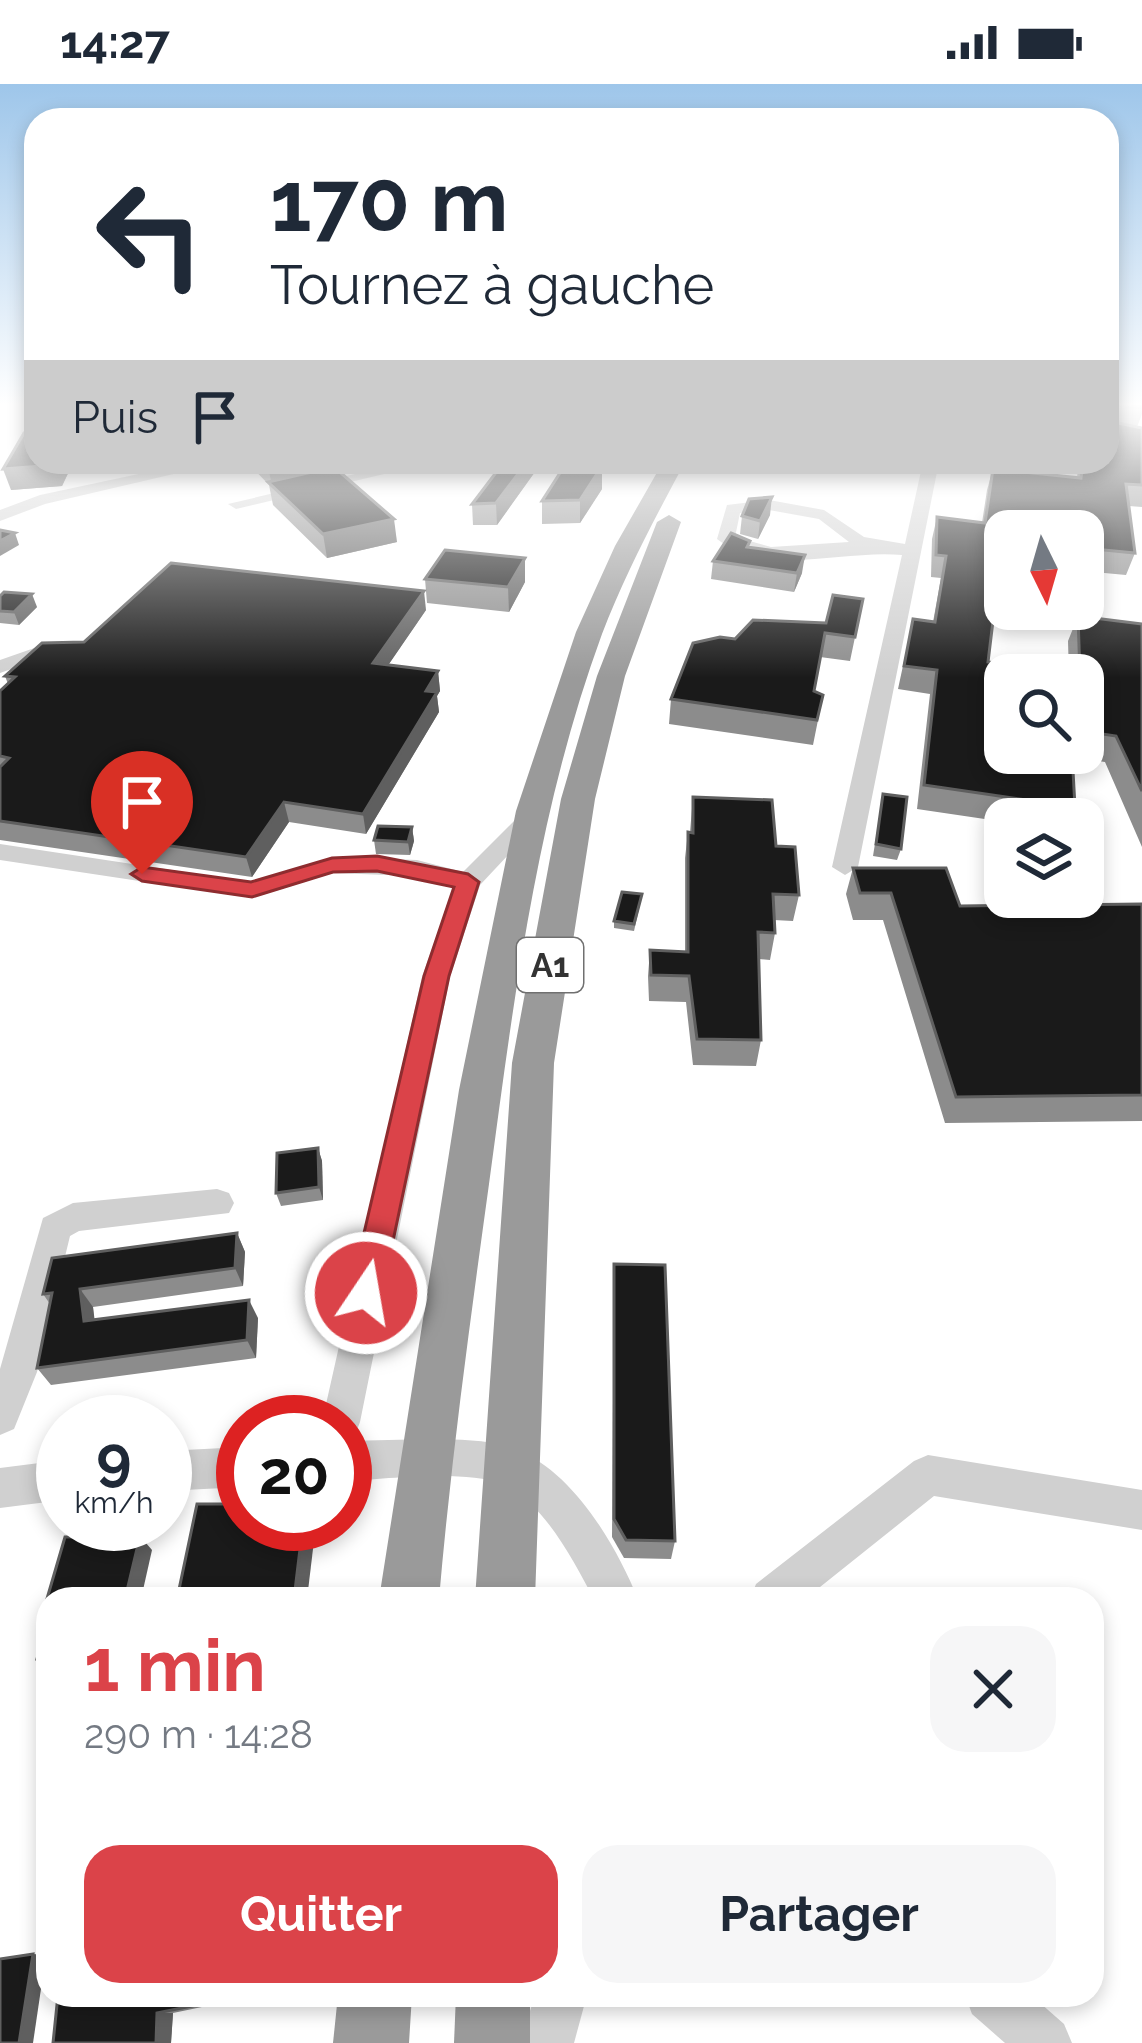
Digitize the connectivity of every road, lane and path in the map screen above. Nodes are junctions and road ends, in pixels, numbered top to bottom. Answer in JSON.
{"nodes":[{"id":1,"x":59,"y":494,"type":"edge"},
{"id":2,"x":280,"y":494,"type":"edge"},
{"id":3,"x":657,"y":494,"type":"edge"},
{"id":4,"x":683,"y":494,"type":"edge"},
{"id":5,"x":923,"y":494,"type":"edge"},
{"id":6,"x":236,"y":504,"type":"dead end"},
{"id":7,"x":0,"y":516,"type":"edge"},
{"id":8,"x":910,"y":550,"type":"junction"},
{"id":9,"x":80,"y":653,"type":"edge"},
{"id":10,"x":0,"y":667,"type":"edge"},
{"id":11,"x":528,"y":821,"type":"junction"},
{"id":12,"x":0,"y":852,"type":"edge"},
{"id":13,"x":844,"y":867,"type":"dead end"},
{"id":14,"x":468,"y":882,"type":"junction"},
{"id":15,"x":217,"y":1203,"type":"dead end"},
{"id":16,"x":347,"y":1395,"type":"edge"},
{"id":17,"x":0,"y":1416,"type":"edge"},
{"id":18,"x":422,"y":1459,"type":"junction"},
{"id":19,"x":372,"y":1461,"type":"edge"},
{"id":20,"x":509,"y":1466,"type":"junction"},
{"id":21,"x":36,"y":1483,"type":"edge"},
{"id":22,"x":0,"y":1488,"type":"edge"},
{"id":23,"x":1142,"y":1510,"type":"edge"},
{"id":24,"x":411,"y":1587,"type":"edge"},
{"id":25,"x":506,"y":1587,"type":"edge"},
{"id":26,"x":610,"y":1587,"type":"edge"},
{"id":27,"x":786,"y":1587,"type":"edge"},
{"id":28,"x":374,"y":2007,"type":"edge"},
{"id":29,"x":494,"y":2007,"type":"edge"},
{"id":30,"x":558,"y":2007,"type":"edge"},
{"id":31,"x":1004,"y":2007,"type":"edge"},
{"id":32,"x":371,"y":2043,"type":"edge"},
{"id":33,"x":492,"y":2043,"type":"edge"},
{"id":34,"x":548,"y":2043,"type":"edge"},
{"id":35,"x":1045,"y":2043,"type":"edge"}],
"edges":[{"from":1,"to":7,"type":"street"},
{"from":2,"to":6,"type":"street"},
{"from":3,"to":11,"type":"highway","number":"A1"},
{"from":4,"to":20,"type":"highway","number":"A1"},
{"from":5,"to":8,"type":"street"},
{"from":8,"to":8,"type":"street"},
{"from":8,"to":13,"type":"street"},
{"from":9,"to":10,"type":"street"},
{"from":11,"to":14,"type":"street"},
{"from":11,"to":18,"type":"highway","number":"A1"},
{"from":12,"to":14,"type":"street"},
{"from":14,"to":16,"type":"street"},
{"from":15,"to":17,"type":"street"},
{"from":18,"to":19,"type":"street"},
{"from":18,"to":20,"type":"street"},
{"from":18,"to":24,"type":"highway","number":"A1"},
{"from":20,"to":25,"type":"highway","number":"A1"},
{"from":20,"to":26,"type":"street"},
{"from":21,"to":22,"type":"street"},
{"from":23,"to":27,"type":"street"},
{"from":28,"to":32,"type":"highway"},
{"from":29,"to":33,"type":"highway"},
{"from":30,"to":34,"type":"street"},
{"from":31,"to":35,"type":"street"}]}
